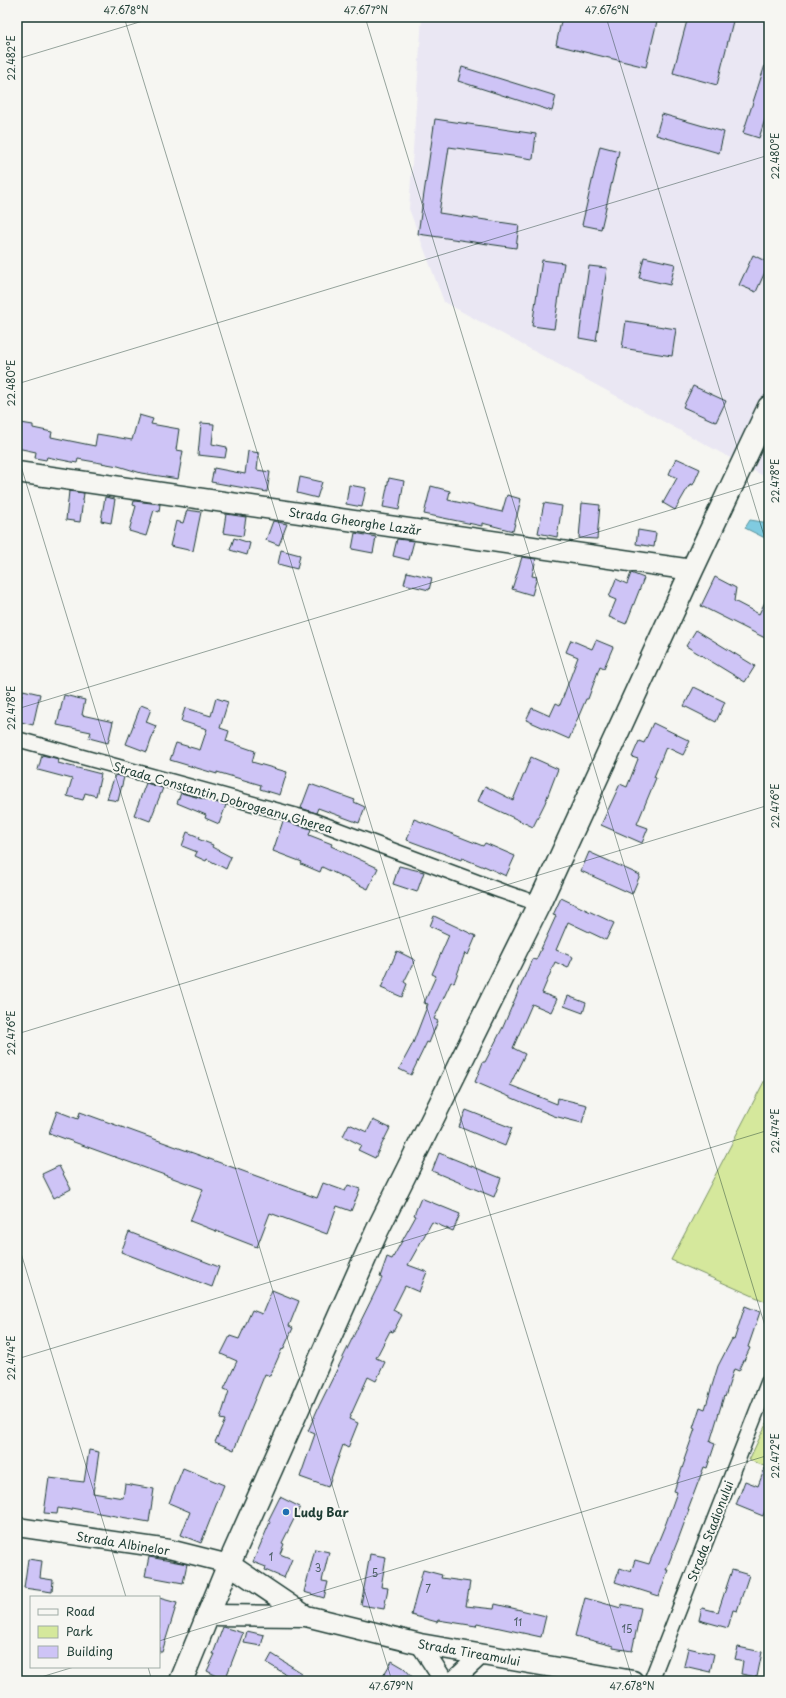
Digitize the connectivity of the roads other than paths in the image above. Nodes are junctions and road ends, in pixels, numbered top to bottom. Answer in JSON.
{"nodes":[{"id":1,"x":769,"y":407,"type":"edge"},
{"id":2,"x":17,"y":472,"type":"edge"},
{"id":3,"x":692,"y":570,"type":"junction"},
{"id":4,"x":17,"y":738,"type":"edge"},
{"id":5,"x":539,"y":904,"type":"junction"},
{"id":6,"x":769,"y":1380,"type":"edge"},
{"id":7,"x":17,"y":1527,"type":"edge"},
{"id":8,"x":229,"y":1564,"type":"junction"},
{"id":9,"x":209,"y":1615,"type":"junction"},
{"id":10,"x":306,"y":1616,"type":"junction"},
{"id":11,"x":420,"y":1644,"type":"junction"},
{"id":12,"x":481,"y":1655,"type":"junction"},
{"id":13,"x":181,"y":1681,"type":"edge"},
{"id":14,"x":444,"y":1681,"type":"edge"},
{"id":15,"x":453,"y":1681,"type":"edge"},
{"id":16,"x":633,"y":1681,"type":"edge"},
{"id":17,"x":651,"y":1681,"type":"edge"}],
"edges":[{"from":1,"to":3,"type":"main road"},
{"from":2,"to":3,"type":"main road","name":"Strada Gheorghe Lazăr"},
{"from":3,"to":5,"type":"main road"},
{"from":4,"to":5,"type":"street","name":"Strada Constantin Dobrogeanu Gherea"},
{"from":5,"to":8,"type":"main road"},
{"from":6,"to":17,"type":"street","name":"Strada Stadionului"},
{"from":7,"to":8,"type":"street","name":"Strada Albinelor"},
{"from":8,"to":9,"type":"main road"},
{"from":8,"to":10,"type":"main road","name":"Strada Tireamului"},
{"from":9,"to":10,"type":"main road","name":"Strada Tireamului"},
{"from":9,"to":13,"type":"main road"},
{"from":10,"to":11,"type":"main road","name":"Strada Tireamului"},
{"from":11,"to":12,"type":"main road","name":"Strada Tireamului"},
{"from":11,"to":14,"type":"street"},
{"from":12,"to":15,"type":"street"},
{"from":12,"to":16,"type":"main road","name":"Strada Tireamului"}]}
